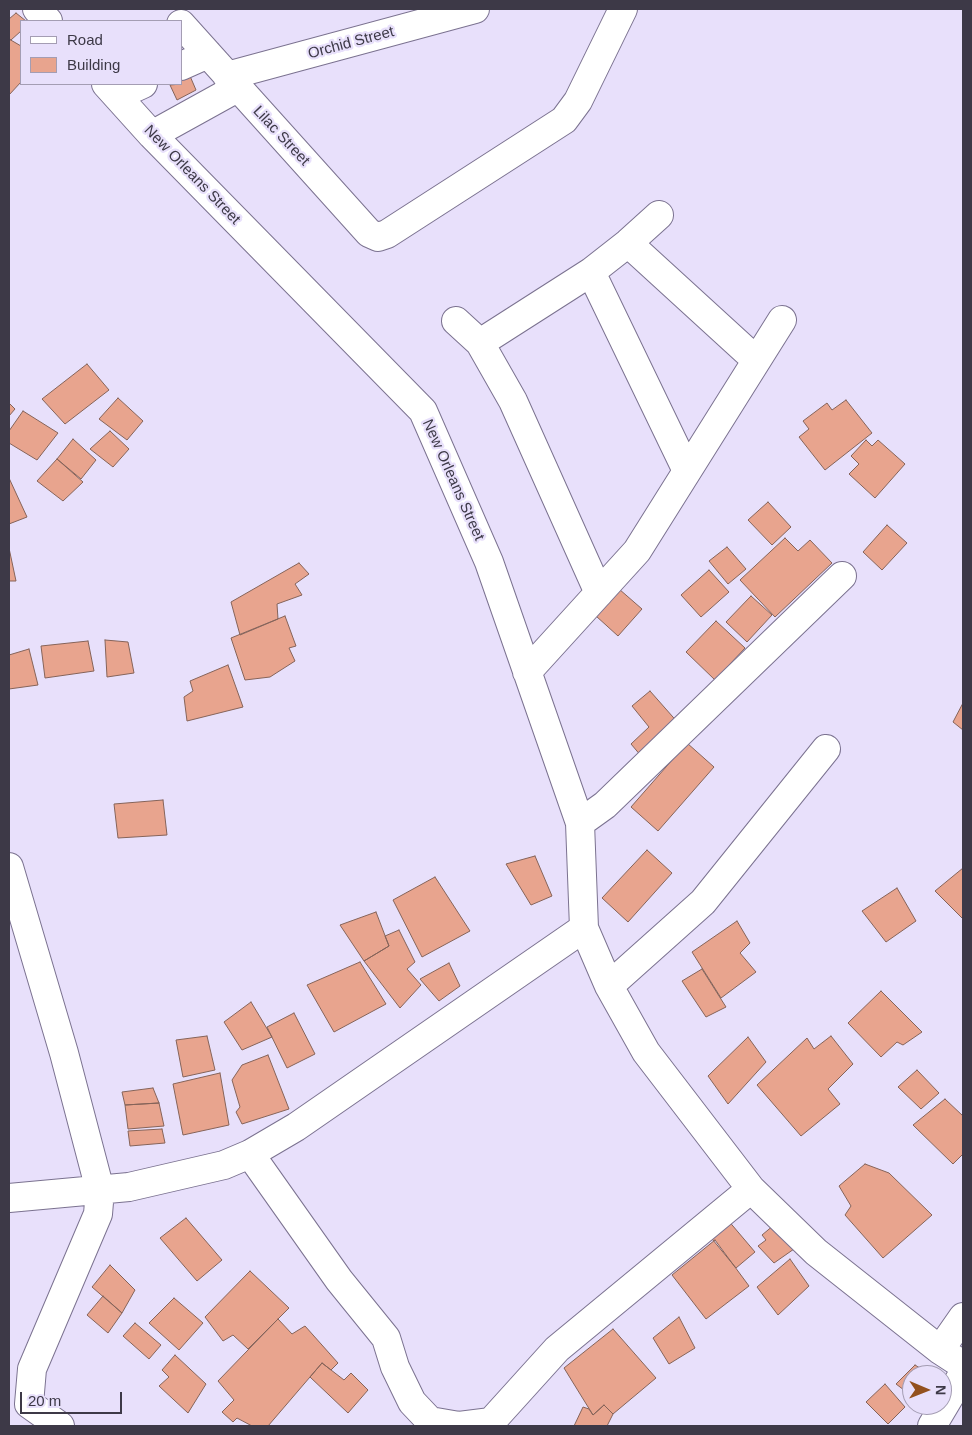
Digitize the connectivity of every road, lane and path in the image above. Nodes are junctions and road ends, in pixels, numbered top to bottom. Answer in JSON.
{"nodes":[{"id":1,"x":37,"y":9,"type":"edge"},
{"id":2,"x":167,"y":9,"type":"edge"},
{"id":3,"x":475,"y":9,"type":"edge"},
{"id":4,"x":623,"y":9,"type":"edge"},
{"id":5,"x":47,"y":20,"type":"edge"},
{"id":6,"x":178,"y":20,"type":"edge"},
{"id":7,"x":182,"y":25,"type":"edge"},
{"id":8,"x":208,"y":54,"type":"junction"},
{"id":9,"x":182,"y":66,"type":"edge"},
{"id":10,"x":232,"y":82,"type":"junction"},
{"id":11,"x":137,"y":85,"type":"edge"},
{"id":12,"x":111,"y":90,"type":"edge"},
{"id":13,"x":152,"y":135,"type":"junction"},
{"id":14,"x":659,"y":215,"type":"dead end"},
{"id":15,"x":628,"y":244,"type":"junction"},
{"id":16,"x":590,"y":272,"type":"junction"},
{"id":17,"x":782,"y":320,"type":"dead end"},
{"id":18,"x":456,"y":321,"type":"dead end"},
{"id":19,"x":480,"y":343,"type":"junction"},
{"id":20,"x":756,"y":360,"type":"junction"},
{"id":21,"x":687,"y":471,"type":"junction"},
{"id":22,"x":842,"y":576,"type":"dead end"},
{"id":23,"x":599,"y":593,"type":"junction"},
{"id":24,"x":526,"y":672,"type":"junction"},
{"id":25,"x":826,"y":749,"type":"dead end"},
{"id":26,"x":580,"y":823,"type":"junction"},
{"id":27,"x":9,"y":866,"type":"edge"},
{"id":28,"x":584,"y":928,"type":"junction"},
{"id":29,"x":609,"y":986,"type":"junction"},
{"id":30,"x":250,"y":1154,"type":"junction"},
{"id":31,"x":751,"y":1189,"type":"junction"},
{"id":32,"x":100,"y":1190,"type":"junction"},
{"id":33,"x":9,"y":1198,"type":"edge"},
{"id":34,"x":963,"y":1317,"type":"edge"},
{"id":35,"x":940,"y":1350,"type":"junction"},
{"id":36,"x":963,"y":1365,"type":"edge"},
{"id":37,"x":963,"y":1374,"type":"edge"},
{"id":38,"x":60,"y":1426,"type":"edge"},
{"id":39,"x":932,"y":1426,"type":"edge"}],
"edges":[{"from":1,"to":5,"type":"street"},
{"from":2,"to":6,"type":"street"},
{"from":3,"to":10,"type":"street","name":"Orchid Street"},
{"from":4,"to":10,"type":"street","name":"Lilac Street"},
{"from":7,"to":8,"type":"street","name":"Lilac Street"},
{"from":8,"to":9,"type":"street"},
{"from":8,"to":10,"type":"street","name":"Lilac Street"},
{"from":10,"to":13,"type":"street","name":"Orchid Street"},
{"from":11,"to":12,"type":"street"},
{"from":12,"to":13,"type":"street","name":"New Orleans Street"},
{"from":13,"to":24,"type":"street","name":"New Orleans Street"},
{"from":14,"to":15,"type":"street"},
{"from":15,"to":16,"type":"street"},
{"from":15,"to":20,"type":"street"},
{"from":16,"to":19,"type":"street"},
{"from":16,"to":21,"type":"street"},
{"from":17,"to":20,"type":"street"},
{"from":18,"to":19,"type":"street"},
{"from":19,"to":23,"type":"street"},
{"from":20,"to":21,"type":"street"},
{"from":21,"to":23,"type":"street"},
{"from":22,"to":26,"type":"street"},
{"from":23,"to":24,"type":"street"},
{"from":24,"to":26,"type":"street","name":"New Orleans Street"},
{"from":25,"to":29,"type":"street"},
{"from":26,"to":28,"type":"street","name":"New Orleans Street"},
{"from":27,"to":32,"type":"street"},
{"from":28,"to":29,"type":"street"},
{"from":28,"to":30,"type":"street"},
{"from":29,"to":31,"type":"street"},
{"from":30,"to":31,"type":"street"},
{"from":30,"to":32,"type":"street"},
{"from":31,"to":35,"type":"street"},
{"from":32,"to":33,"type":"street"},
{"from":32,"to":38,"type":"street"},
{"from":34,"to":35,"type":"street"},
{"from":35,"to":36,"type":"street"},
{"from":37,"to":39,"type":"street"}]}
